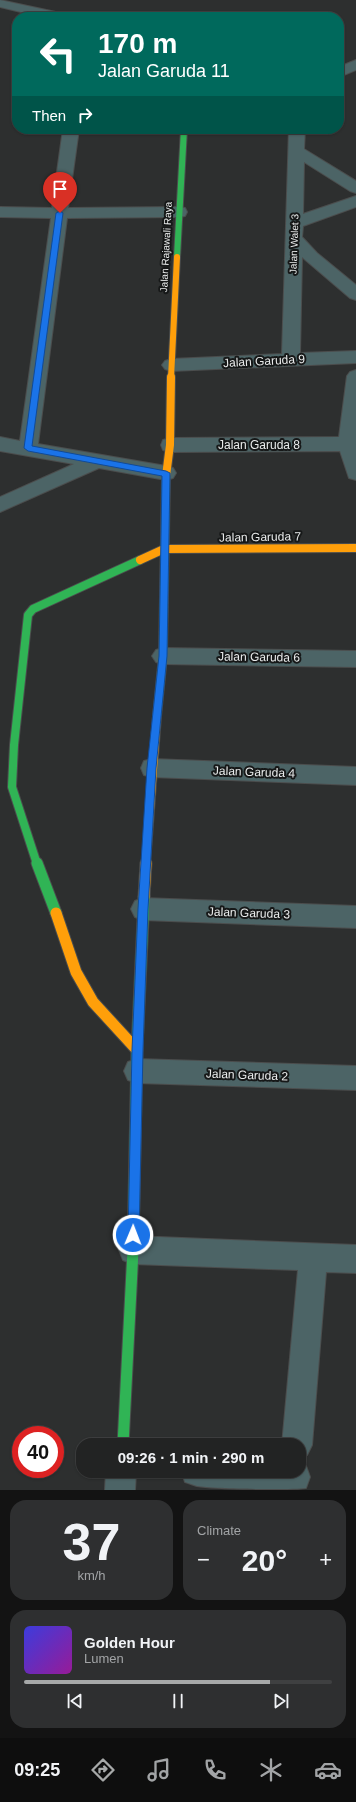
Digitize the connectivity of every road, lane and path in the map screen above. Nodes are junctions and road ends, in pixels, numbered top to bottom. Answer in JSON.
{"nodes":[{"id":1,"x":0,"y":3,"type":"edge"},
{"id":2,"x":39,"y":12,"type":"edge"},
{"id":3,"x":356,"y":64,"type":"edge"},
{"id":4,"x":344,"y":70,"type":"edge"},
{"id":5,"x":70,"y":134,"type":"edge"},
{"id":6,"x":184,"y":134,"type":"edge"},
{"id":7,"x":297,"y":134,"type":"edge"},
{"id":8,"x":296,"y":151,"type":"junction"},
{"id":9,"x":356,"y":188,"type":"edge"},
{"id":10,"x":356,"y":201,"type":"edge"},
{"id":11,"x":0,"y":212,"type":"edge"},
{"id":12,"x":179,"y":212,"type":"junction"},
{"id":13,"x":60,"y":213,"type":"junction"},
{"id":14,"x":295,"y":230,"type":"junction"},
{"id":15,"x":356,"y":294,"type":"edge"},
{"id":16,"x":356,"y":357,"type":"edge"},
{"id":17,"x":291,"y":360,"type":"junction"},
{"id":18,"x":172,"y":365,"type":"junction"},
{"id":19,"x":356,"y":376,"type":"edge"},
{"id":20,"x":0,"y":444,"type":"edge"},
{"id":21,"x":351,"y":444,"type":"edge"},
{"id":22,"x":170,"y":445,"type":"junction"},
{"id":23,"x":28,"y":448,"type":"junction"},
{"id":24,"x":98,"y":461,"type":"junction"},
{"id":25,"x":166,"y":473,"type":"junction"},
{"id":26,"x":356,"y":473,"type":"edge"},
{"id":27,"x":0,"y":505,"type":"edge"},
{"id":28,"x":356,"y":548,"type":"edge"},
{"id":29,"x":164,"y":550,"type":"junction"},
{"id":30,"x":163,"y":656,"type":"junction"},
{"id":31,"x":356,"y":659,"type":"edge"},
{"id":32,"x":152,"y":768,"type":"junction"},
{"id":33,"x":356,"y":776,"type":"edge"},
{"id":34,"x":143,"y":909,"type":"junction"},
{"id":35,"x":356,"y":917,"type":"edge"},
{"id":36,"x":137,"y":1061,"type":"junction"},
{"id":37,"x":356,"y":1078,"type":"edge"},
{"id":38,"x":133,"y":1250,"type":"junction"},
{"id":39,"x":313,"y":1258,"type":"junction"},
{"id":40,"x":356,"y":1259,"type":"edge"},
{"id":41,"x":123,"y":1438,"type":"edge"},
{"id":42,"x":298,"y":1438,"type":"edge"},
{"id":43,"x":121,"y":1478,"type":"edge"},
{"id":44,"x":282,"y":1478,"type":"edge"},
{"id":45,"x":294,"y":1479,"type":"edge"},
{"id":46,"x":120,"y":1490,"type":"edge"}],
"edges":[{"from":1,"to":2,"type":"street"},
{"from":3,"to":4,"type":"street"},
{"from":5,"to":13,"type":"street"},
{"from":6,"to":12,"type":"street","name":"Jalan Rajawali Raya"},
{"from":7,"to":8,"type":"street","name":"Jalan Walet 3"},
{"from":8,"to":9,"type":"street"},
{"from":8,"to":14,"type":"street","name":"Jalan Walet 3"},
{"from":10,"to":14,"type":"street"},
{"from":11,"to":13,"type":"street"},
{"from":12,"to":13,"type":"street"},
{"from":12,"to":18,"type":"street","name":"Jalan Rajawali Raya"},
{"from":13,"to":23,"type":"street"},
{"from":14,"to":15,"type":"street"},
{"from":14,"to":17,"type":"street","name":"Jalan Walet 3"},
{"from":16,"to":17,"type":"street","name":"Jalan Garuda 9"},
{"from":17,"to":18,"type":"street","name":"Jalan Garuda 9"},
{"from":18,"to":22,"type":"street","name":"Jalan Rajawali Raya"},
{"from":19,"to":21,"type":"street"},
{"from":20,"to":23,"type":"street"},
{"from":21,"to":22,"type":"street","name":"Jalan Garuda 8"},
{"from":21,"to":26,"type":"street"},
{"from":22,"to":25,"type":"street","name":"Jalan Rajawali Raya"},
{"from":23,"to":24,"type":"street"},
{"from":24,"to":25,"type":"street"},
{"from":24,"to":27,"type":"street"},
{"from":25,"to":29,"type":"street","name":"Jalan Rajawali Raya"},
{"from":28,"to":29,"type":"street","name":"Jalan Garuda 7"},
{"from":29,"to":30,"type":"street","name":"Jalan Rajawali Raya"},
{"from":29,"to":36,"type":"street"},
{"from":30,"to":31,"type":"street","name":"Jalan Garuda 6"},
{"from":30,"to":32,"type":"street","name":"Jalan Rajawali Raya"},
{"from":32,"to":33,"type":"street","name":"Jalan Garuda 4"},
{"from":32,"to":34,"type":"street","name":"Jalan Rajawali Raya"},
{"from":34,"to":35,"type":"street","name":"Jalan Garuda 3"},
{"from":34,"to":36,"type":"street","name":"Jalan Rajawali Raya"},
{"from":36,"to":37,"type":"street","name":"Jalan Garuda 2"},
{"from":36,"to":38,"type":"street","name":"Jalan Rajawali Raya"},
{"from":38,"to":39,"type":"street"},
{"from":38,"to":41,"type":"street","name":"Jalan Rajawali Raya"},
{"from":39,"to":40,"type":"street"},
{"from":39,"to":42,"type":"street"},
{"from":43,"to":46,"type":"street"},
{"from":44,"to":45,"type":"street"}]}
